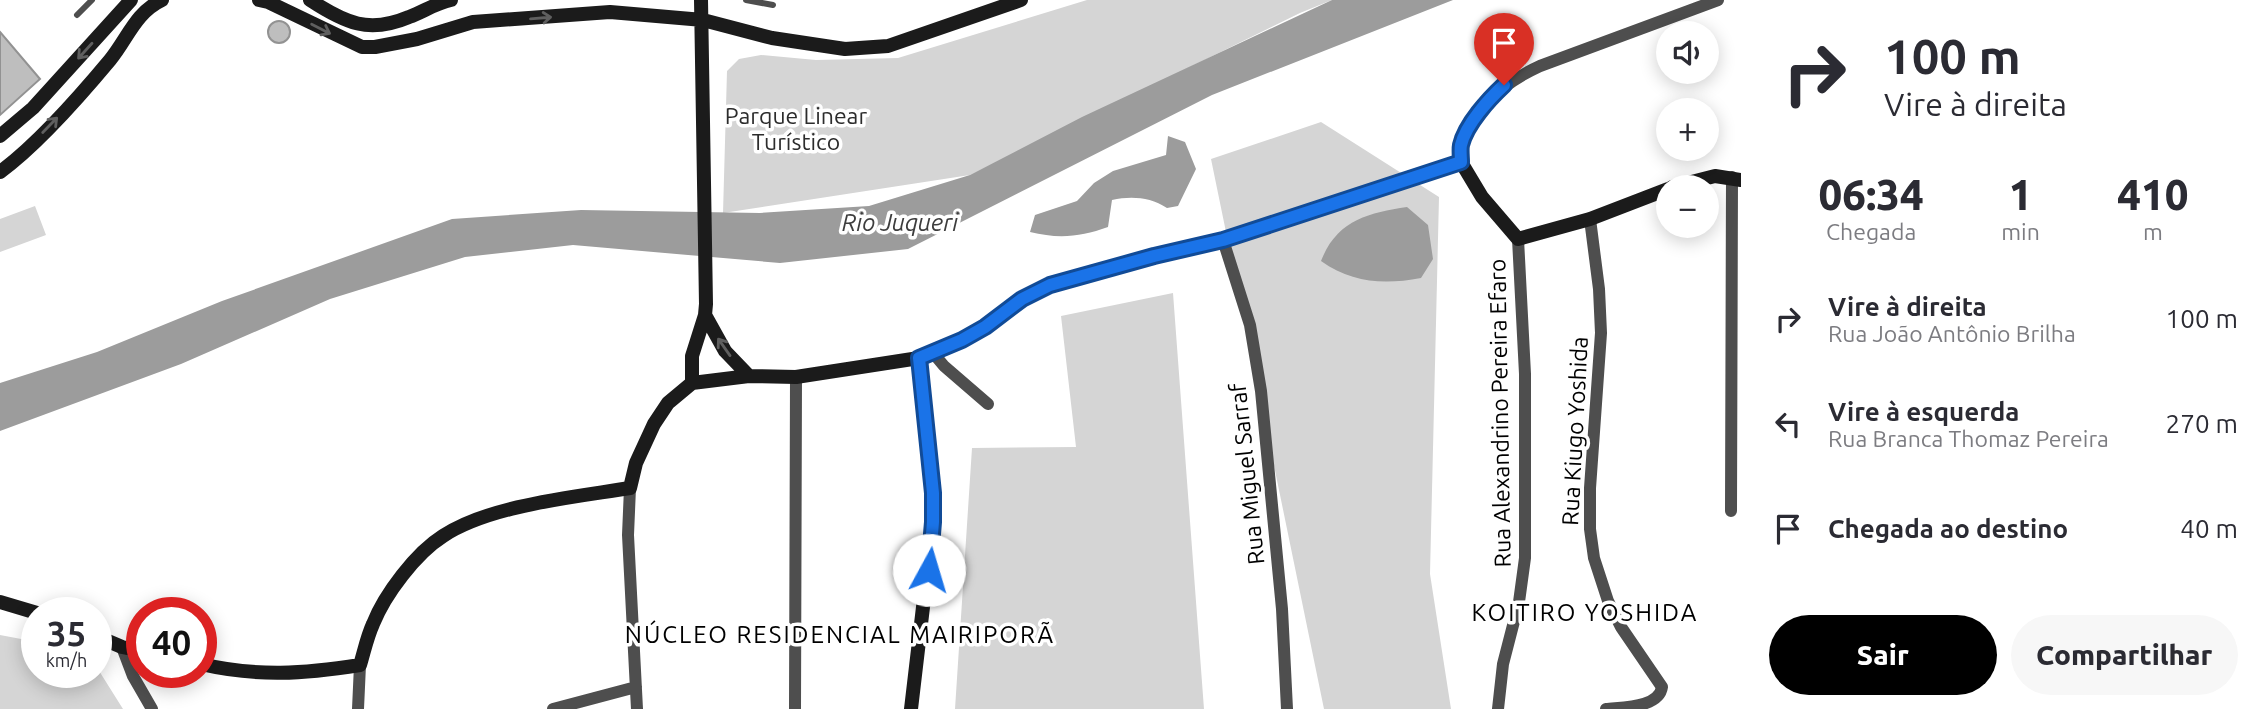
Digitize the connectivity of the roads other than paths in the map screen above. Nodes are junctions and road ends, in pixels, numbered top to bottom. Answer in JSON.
{"nodes":[{"id":1,"x":92,"y":0,"type":"edge"},
{"id":2,"x":131,"y":0,"type":"edge"},
{"id":3,"x":162,"y":0,"type":"edge"},
{"id":4,"x":259,"y":0,"type":"edge"},
{"id":5,"x":310,"y":0,"type":"edge"},
{"id":6,"x":451,"y":0,"type":"edge"},
{"id":7,"x":604,"y":0,"type":"edge"},
{"id":8,"x":693,"y":0,"type":"edge"},
{"id":9,"x":701,"y":0,"type":"edge"},
{"id":10,"x":746,"y":0,"type":"edge"},
{"id":11,"x":1021,"y":0,"type":"edge"},
{"id":12,"x":1718,"y":0,"type":"edge"},
{"id":13,"x":424,"y":5,"type":"edge"},
{"id":14,"x":773,"y":5,"type":"dead end"},
{"id":15,"x":626,"y":13,"type":"junction"},
{"id":16,"x":77,"y":15,"type":"dead end"},
{"id":17,"x":703,"y":20,"type":"junction"},
{"id":18,"x":0,"y":136,"type":"edge"},
{"id":19,"x":1461,"y":162,"type":"junction"},
{"id":20,"x":0,"y":172,"type":"edge"},
{"id":21,"x":1719,"y":176,"type":"edge"},
{"id":22,"x":1737,"y":178,"type":"edge"},
{"id":23,"x":1656,"y":193,"type":"edge"},
{"id":24,"x":1590,"y":219,"type":"junction"},
{"id":25,"x":1518,"y":239,"type":"junction"},
{"id":26,"x":1223,"y":240,"type":"junction"},
{"id":27,"x":705,"y":309,"type":"junction"},
{"id":28,"x":926,"y":356,"type":"junction"},
{"id":29,"x":748,"y":376,"type":"junction"},
{"id":30,"x":796,"y":377,"type":"junction"},
{"id":31,"x":692,"y":383,"type":"junction"},
{"id":32,"x":988,"y":404,"type":"dead end"},
{"id":33,"x":1736,"y":450,"type":"edge"},
{"id":34,"x":630,"y":488,"type":"junction"},
{"id":35,"x":1731,"y":511,"type":"dead end"},
{"id":36,"x":0,"y":602,"type":"edge"},
{"id":37,"x":21,"y":608,"type":"edge"},
{"id":38,"x":112,"y":643,"type":"edge"},
{"id":39,"x":122,"y":647,"type":"junction"},
{"id":40,"x":126,"y":648,"type":"edge"},
{"id":41,"x":360,"y":665,"type":"junction"},
{"id":42,"x":217,"y":667,"type":"edge"},
{"id":43,"x":636,"y":687,"type":"junction"},
{"id":44,"x":152,"y":709,"type":"edge"},
{"id":45,"x":358,"y":709,"type":"edge"},
{"id":46,"x":553,"y":709,"type":"edge"},
{"id":47,"x":637,"y":709,"type":"edge"},
{"id":48,"x":795,"y":709,"type":"edge"},
{"id":49,"x":911,"y":709,"type":"edge"},
{"id":50,"x":1287,"y":709,"type":"edge"},
{"id":51,"x":1498,"y":709,"type":"edge"},
{"id":52,"x":1606,"y":709,"type":"edge"}],
"edges":[{"from":1,"to":16,"type":"lane"},
{"from":2,"to":18,"type":"street","one_way":true},
{"from":20,"to":3,"type":"street","one_way":true},
{"from":4,"to":15,"type":"street","one_way":true},
{"from":5,"to":13,"type":"street"},
{"from":6,"to":13,"type":"street"},
{"from":7,"to":15,"type":"street"},
{"from":8,"to":15,"type":"street"},
{"from":9,"to":17,"type":"street"},
{"from":10,"to":14,"type":"lane"},
{"from":11,"to":17,"type":"street"},
{"from":12,"to":19,"type":"street"},
{"from":15,"to":17,"type":"street"},
{"from":17,"to":27,"type":"street"},
{"from":19,"to":25,"type":"street"},
{"from":19,"to":26,"type":"street"},
{"from":21,"to":22,"type":"street"},
{"from":22,"to":33,"type":"street"},
{"from":23,"to":24,"type":"street"},
{"from":24,"to":25,"type":"street"},
{"from":24,"to":52,"type":"street","name":"Rua Kiugo Yoshida"},
{"from":25,"to":51,"type":"street","name":"Rua Alexandrino Pereira Efaro"},
{"from":26,"to":28,"type":"street"},
{"from":26,"to":50,"type":"street","name":"Rua Miguel Sarraf"},
{"from":29,"to":27,"type":"street","one_way":true},
{"from":27,"to":31,"type":"street"},
{"from":28,"to":30,"type":"street"},
{"from":28,"to":32,"type":"street"},
{"from":28,"to":49,"type":"street"},
{"from":29,"to":30,"type":"street"},
{"from":29,"to":31,"type":"street"},
{"from":30,"to":48,"type":"street"},
{"from":31,"to":34,"type":"street"},
{"from":33,"to":35,"type":"street"},
{"from":34,"to":41,"type":"street"},
{"from":34,"to":43,"type":"street"},
{"from":36,"to":37,"type":"street"},
{"from":38,"to":39,"type":"street"},
{"from":39,"to":40,"type":"street"},
{"from":39,"to":44,"type":"street"},
{"from":41,"to":42,"type":"street"},
{"from":41,"to":45,"type":"street"},
{"from":43,"to":46,"type":"street"},
{"from":43,"to":47,"type":"street"}]}
